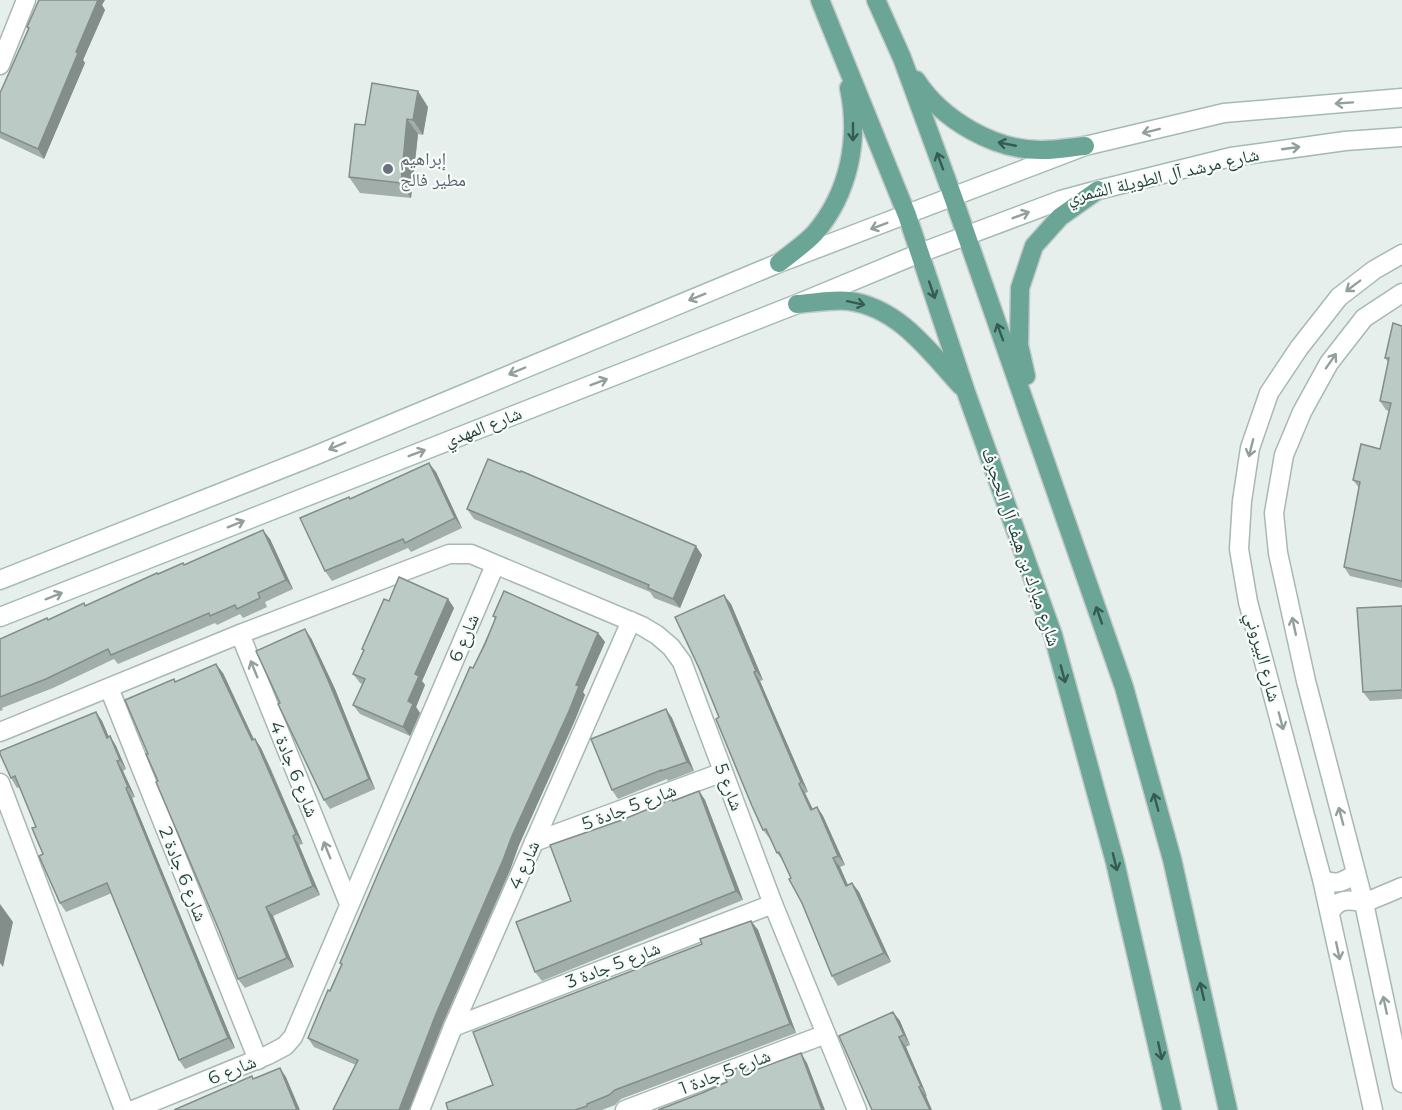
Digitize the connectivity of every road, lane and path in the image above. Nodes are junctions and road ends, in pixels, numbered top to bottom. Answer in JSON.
{"nodes":[{"id":1,"x":26,"y":0,"type":"edge"},
{"id":2,"x":820,"y":0,"type":"edge"},
{"id":3,"x":876,"y":0,"type":"edge"},
{"id":4,"x":843,"y":54,"type":"junction"},
{"id":5,"x":902,"y":58,"type":"junction"},
{"id":6,"x":0,"y":65,"type":"edge"},
{"id":7,"x":1402,"y":98,"type":"edge"},
{"id":8,"x":1402,"y":137,"type":"edge"},
{"id":9,"x":1085,"y":146,"type":"junction"},
{"id":10,"x":1098,"y":190,"type":"junction"},
{"id":11,"x":953,"y":197,"type":"junction"},
{"id":12,"x":907,"y":215,"type":"junction"},
{"id":13,"x":966,"y":236,"type":"junction"},
{"id":14,"x":920,"y":253,"type":"junction"},
{"id":15,"x":1402,"y":254,"type":"edge"},
{"id":16,"x":779,"y":263,"type":"junction"},
{"id":17,"x":1402,"y":293,"type":"edge"},
{"id":18,"x":797,"y":304,"type":"junction"},
{"id":19,"x":966,"y":392,"type":"junction"},
{"id":20,"x":1045,"y":459,"type":"junction"},
{"id":21,"x":495,"y":565,"type":"junction"},
{"id":22,"x":0,"y":580,"type":"edge"},
{"id":23,"x":0,"y":617,"type":"edge"},
{"id":24,"x":631,"y":621,"type":"junction"},
{"id":25,"x":240,"y":634,"type":"junction"},
{"id":26,"x":109,"y":688,"type":"junction"},
{"id":27,"x":0,"y":732,"type":"edge"},
{"id":28,"x":723,"y":772,"type":"junction"},
{"id":29,"x":0,"y":783,"type":"edge"},
{"id":30,"x":534,"y":842,"type":"junction"},
{"id":31,"x":1356,"y":873,"type":"junction"},
{"id":32,"x":1322,"y":879,"type":"junction"},
{"id":33,"x":1402,"y":887,"type":"edge"},
{"id":34,"x":1364,"y":903,"type":"junction"},
{"id":35,"x":349,"y":904,"type":"junction"},
{"id":36,"x":773,"y":904,"type":"junction"},
{"id":37,"x":1330,"y":913,"type":"junction"},
{"id":38,"x":453,"y":1027,"type":"junction"},
{"id":39,"x":826,"y":1034,"type":"junction"},
{"id":40,"x":258,"y":1060,"type":"junction"},
{"id":41,"x":1402,"y":1083,"type":"edge"},
{"id":42,"x":124,"y":1110,"type":"edge"},
{"id":43,"x":133,"y":1110,"type":"edge"},
{"id":44,"x":420,"y":1110,"type":"edge"},
{"id":45,"x":625,"y":1110,"type":"edge"},
{"id":46,"x":857,"y":1110,"type":"edge"},
{"id":47,"x":1172,"y":1110,"type":"edge"},
{"id":48,"x":1228,"y":1110,"type":"edge"},
{"id":49,"x":1373,"y":1110,"type":"edge"}],
"edges":[{"from":1,"to":6,"type":"street"},
{"from":2,"to":4,"type":"main road","name":"شارع مبارك بن هيف آل الحجرف"},
{"from":3,"to":5,"type":"main road"},
{"from":4,"to":12,"type":"main road","name":"شارع مبارك بن هيف آل الحجرف"},
{"from":4,"to":16,"type":"main road","one_way":true},
{"from":9,"to":5,"type":"main road","one_way":true},
{"from":11,"to":5,"type":"main road","one_way":true},
{"from":7,"to":9,"type":"street","one_way":true},
{"from":10,"to":8,"type":"street","name":"شارع مرشد آل الطويلة الشمري","one_way":true},
{"from":9,"to":11,"type":"street"},
{"from":13,"to":10,"type":"street","name":"شارع مرشد آل الطويلة الشمري","one_way":true},
{"from":10,"to":20,"type":"main road"},
{"from":11,"to":12,"type":"street","name":"شارع المهدي"},
{"from":11,"to":13,"type":"main road"},
{"from":12,"to":14,"type":"main road","name":"شارع مبارك بن هيف آل الحجرف"},
{"from":12,"to":16,"type":"street","name":"شارع المهدي","one_way":true},
{"from":13,"to":14,"type":"street","name":"شارع المهدي"},
{"from":20,"to":13,"type":"main road","one_way":true},
{"from":14,"to":18,"type":"street","name":"شارع المهدي"},
{"from":14,"to":19,"type":"main road","name":"شارع مبارك بن هيف آل الحجرف","one_way":true},
{"from":15,"to":32,"type":"street","name":"شارع البيروني","one_way":true},
{"from":16,"to":22,"type":"street","name":"شارع المهدي","one_way":true},
{"from":31,"to":17,"type":"street","name":"شارع البيروني","one_way":true},
{"from":18,"to":19,"type":"main road","one_way":true},
{"from":23,"to":18,"type":"street","name":"شارع المهدي","one_way":true},
{"from":19,"to":47,"type":"main road","name":"شارع مبارك بن هيف آل الحجرف","one_way":true},
{"from":48,"to":20,"type":"main road","one_way":true},
{"from":21,"to":24,"type":"street","name":"شارع 5"},
{"from":21,"to":25,"type":"street"},
{"from":21,"to":35,"type":"street","name":"شارع 6"},
{"from":24,"to":28,"type":"street","name":"شارع 5"},
{"from":24,"to":30,"type":"street","name":"شارع 4"},
{"from":25,"to":26,"type":"street"},
{"from":35,"to":25,"type":"street","name":"شارع 6 جادة 4","one_way":true},
{"from":26,"to":27,"type":"street"},
{"from":26,"to":40,"type":"street","name":"شارع 6 جادة 2"},
{"from":28,"to":30,"type":"street","name":"شارع 5 جادة 5"},
{"from":28,"to":36,"type":"street","name":"شارع 5"},
{"from":29,"to":42,"type":"street"},
{"from":30,"to":38,"type":"street","name":"شارع 4"},
{"from":31,"to":32,"type":"street"},
{"from":31,"to":34,"type":"street","name":"شارع البيروني"},
{"from":32,"to":37,"type":"street","name":"شارع البيروني"},
{"from":33,"to":34,"type":"street"},
{"from":34,"to":37,"type":"street"},
{"from":41,"to":34,"type":"street","name":"شارع البيروني","one_way":true},
{"from":35,"to":40,"type":"street","name":"شارع 6"},
{"from":36,"to":38,"type":"street","name":"شارع 5 جادة 3"},
{"from":36,"to":39,"type":"street","name":"شارع 5"},
{"from":37,"to":49,"type":"street","name":"شارع البيروني","one_way":true},
{"from":38,"to":44,"type":"street","name":"شارع 4"},
{"from":39,"to":45,"type":"street","name":"شارع 5 جادة 1"},
{"from":39,"to":46,"type":"street","name":"شارع 5"},
{"from":40,"to":43,"type":"street","name":"شارع 6"}]}
